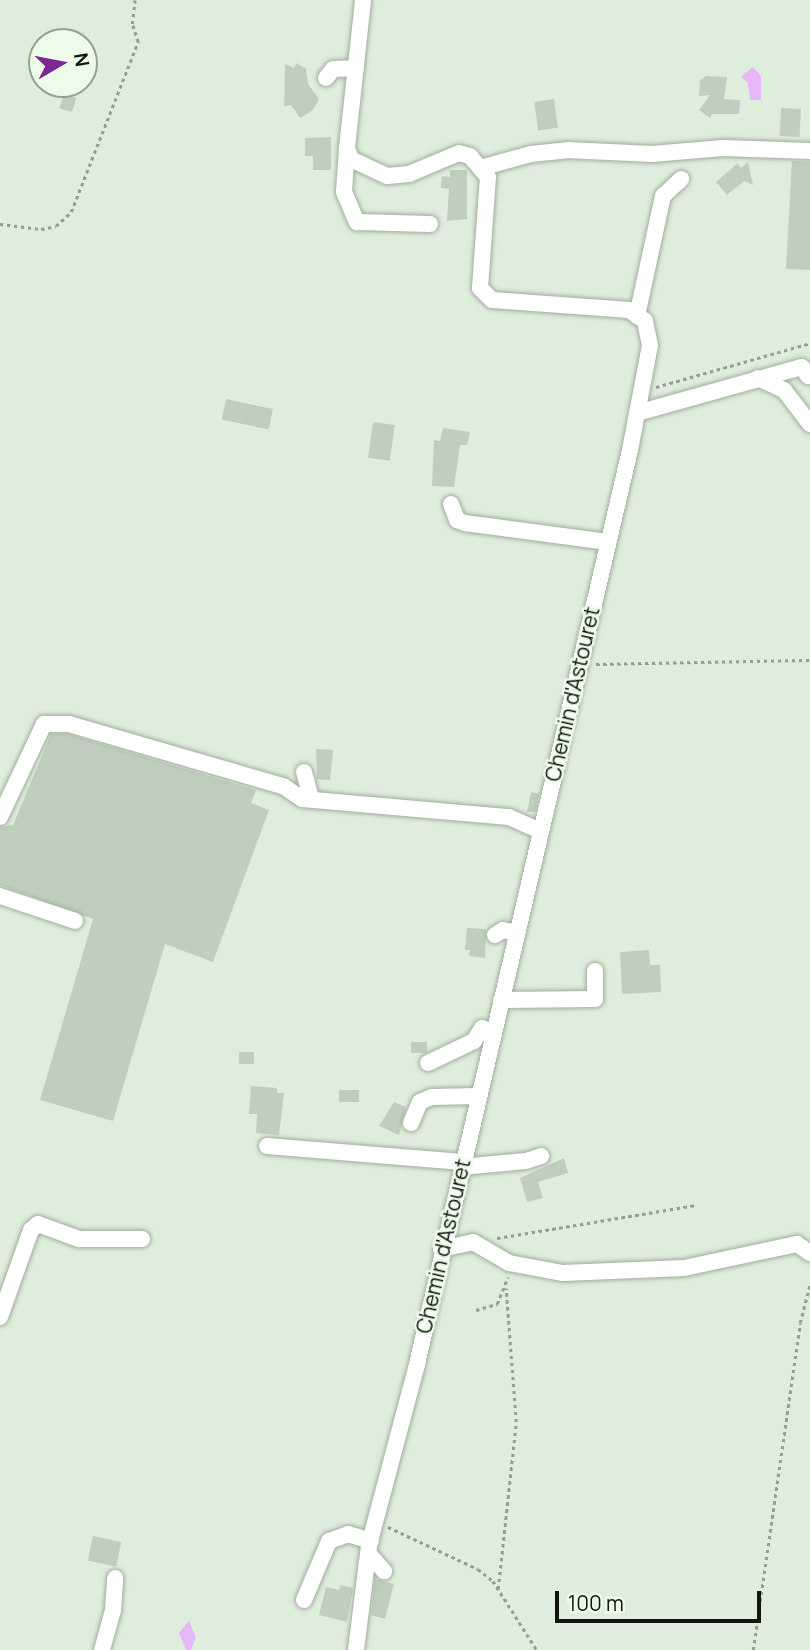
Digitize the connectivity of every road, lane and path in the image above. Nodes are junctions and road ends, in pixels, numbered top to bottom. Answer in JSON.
{"nodes":[{"id":1,"x":135,"y":0,"type":"edge"},
{"id":2,"x":363,"y":0,"type":"edge"},
{"id":3,"x":356,"y":68,"type":"junction"},
{"id":4,"x":327,"y":78,"type":"dead end"},
{"id":5,"x":347,"y":148,"type":"junction"},
{"id":6,"x":810,"y":151,"type":"edge"},
{"id":7,"x":480,"y":168,"type":"junction"},
{"id":8,"x":681,"y":179,"type":"dead end"},
{"id":9,"x":0,"y":224,"type":"edge"},
{"id":10,"x":430,"y":224,"type":"dead end"},
{"id":11,"x":637,"y":316,"type":"junction"},
{"id":12,"x":810,"y":343,"type":"edge"},
{"id":13,"x":808,"y":376,"type":"dead end"},
{"id":14,"x":758,"y":378,"type":"junction"},
{"id":15,"x":643,"y":382,"type":"junction"},
{"id":16,"x":637,"y":413,"type":"junction"},
{"id":17,"x":810,"y":424,"type":"edge"},
{"id":18,"x":451,"y":504,"type":"dead end"},
{"id":19,"x":608,"y":542,"type":"junction"},
{"id":20,"x":810,"y":660,"type":"edge"},
{"id":21,"x":578,"y":664,"type":"junction"},
{"id":22,"x":304,"y":772,"type":"dead end"},
{"id":23,"x":311,"y":799,"type":"junction"},
{"id":24,"x":0,"y":817,"type":"edge"},
{"id":25,"x":540,"y":831,"type":"junction"},
{"id":26,"x":0,"y":896,"type":"edge"},
{"id":27,"x":75,"y":921,"type":"dead end"},
{"id":28,"x":516,"y":933,"type":"junction"},
{"id":29,"x":495,"y":935,"type":"dead end"},
{"id":30,"x":595,"y":971,"type":"dead end"},
{"id":31,"x":500,"y":1000,"type":"junction"},
{"id":32,"x":493,"y":1032,"type":"junction"},
{"id":33,"x":428,"y":1063,"type":"dead end"},
{"id":34,"x":478,"y":1096,"type":"junction"},
{"id":35,"x":411,"y":1123,"type":"dead end"},
{"id":36,"x":267,"y":1146,"type":"dead end"},
{"id":37,"x":541,"y":1156,"type":"dead end"},
{"id":38,"x":462,"y":1164,"type":"junction"},
{"id":39,"x":696,"y":1205,"type":"dead end"},
{"id":40,"x":142,"y":1239,"type":"dead end"},
{"id":41,"x":473,"y":1242,"type":"junction"},
{"id":42,"x":441,"y":1249,"type":"junction"},
{"id":43,"x":810,"y":1253,"type":"edge"},
{"id":44,"x":509,"y":1263,"type":"junction"},
{"id":45,"x":810,"y":1284,"type":"edge"},
{"id":46,"x":506,"y":1288,"type":"junction"},
{"id":47,"x":476,"y":1310,"type":"dead end"},
{"id":48,"x":0,"y":1317,"type":"edge"},
{"id":49,"x":379,"y":1522,"type":"junction"},
{"id":50,"x":370,"y":1547,"type":"junction"},
{"id":51,"x":384,"y":1571,"type":"dead end"},
{"id":52,"x":116,"y":1577,"type":"dead end"},
{"id":53,"x":498,"y":1589,"type":"junction"},
{"id":54,"x":304,"y":1600,"type":"dead end"},
{"id":55,"x":102,"y":1650,"type":"edge"},
{"id":56,"x":356,"y":1650,"type":"edge"},
{"id":57,"x":537,"y":1650,"type":"edge"},
{"id":58,"x":753,"y":1650,"type":"edge"}],
"edges":[{"from":1,"to":9,"type":"path"},
{"from":2,"to":3,"type":"street"},
{"from":3,"to":4,"type":"street"},
{"from":3,"to":5,"type":"street"},
{"from":5,"to":7,"type":"street"},
{"from":5,"to":10,"type":"street"},
{"from":6,"to":7,"type":"street"},
{"from":7,"to":11,"type":"street"},
{"from":8,"to":11,"type":"street"},
{"from":11,"to":15,"type":"street","name":"Chemin d'Astouret"},
{"from":12,"to":15,"type":"path"},
{"from":13,"to":14,"type":"street"},
{"from":14,"to":16,"type":"street"},
{"from":14,"to":17,"type":"street"},
{"from":15,"to":16,"type":"street","name":"Chemin d'Astouret"},
{"from":16,"to":19,"type":"street","name":"Chemin d'Astouret"},
{"from":18,"to":19,"type":"street"},
{"from":19,"to":21,"type":"street","name":"Chemin d'Astouret"},
{"from":20,"to":21,"type":"path"},
{"from":21,"to":25,"type":"street","name":"Chemin d'Astouret"},
{"from":22,"to":23,"type":"street"},
{"from":23,"to":24,"type":"street"},
{"from":23,"to":25,"type":"street"},
{"from":25,"to":28,"type":"street","name":"Chemin d'Astouret"},
{"from":26,"to":27,"type":"street"},
{"from":28,"to":29,"type":"street"},
{"from":28,"to":31,"type":"street","name":"Chemin d'Astouret"},
{"from":30,"to":31,"type":"street"},
{"from":31,"to":32,"type":"street","name":"Chemin d'Astouret"},
{"from":32,"to":33,"type":"street"},
{"from":32,"to":34,"type":"street","name":"Chemin d'Astouret"},
{"from":34,"to":35,"type":"street"},
{"from":34,"to":38,"type":"street","name":"Chemin d'Astouret"},
{"from":36,"to":38,"type":"street"},
{"from":37,"to":38,"type":"street"},
{"from":38,"to":42,"type":"street","name":"Chemin d'Astouret"},
{"from":39,"to":41,"type":"path"},
{"from":40,"to":48,"type":"street"},
{"from":41,"to":42,"type":"street"},
{"from":41,"to":44,"type":"street"},
{"from":42,"to":49,"type":"street","name":"Chemin d'Astouret"},
{"from":43,"to":44,"type":"street"},
{"from":44,"to":46,"type":"path"},
{"from":45,"to":58,"type":"path"},
{"from":46,"to":47,"type":"path"},
{"from":46,"to":53,"type":"path"},
{"from":49,"to":50,"type":"street","name":"Chemin d'Astouret"},
{"from":49,"to":53,"type":"path"},
{"from":50,"to":51,"type":"street"},
{"from":50,"to":54,"type":"street"},
{"from":50,"to":56,"type":"street","name":"Chemin d'Astouret"},
{"from":52,"to":55,"type":"street"},
{"from":53,"to":57,"type":"path"}]}
